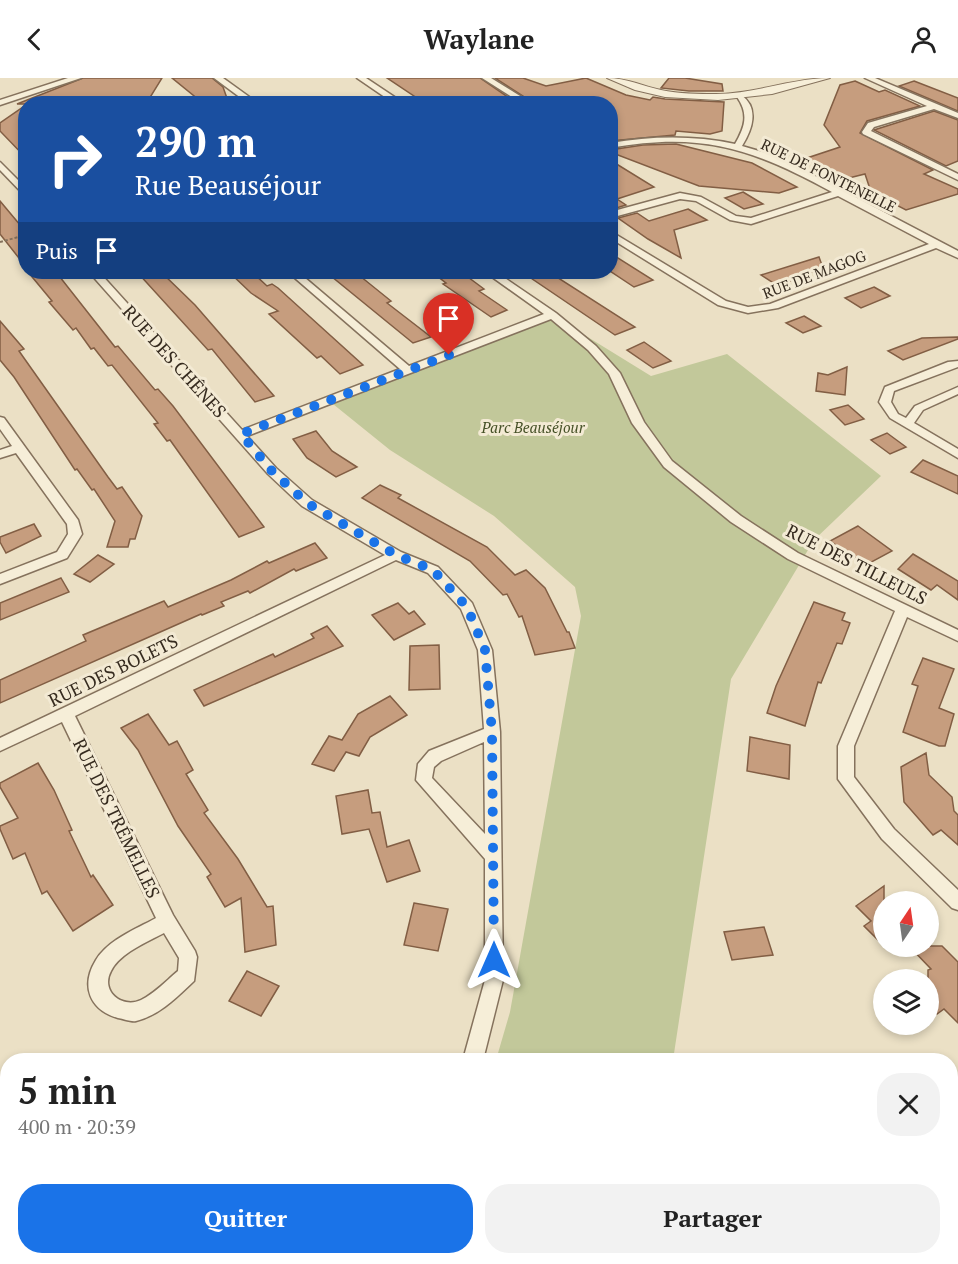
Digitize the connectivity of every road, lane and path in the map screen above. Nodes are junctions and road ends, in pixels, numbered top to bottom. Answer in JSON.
{"nodes":[{"id":1,"x":75,"y":78,"type":"edge"},
{"id":2,"x":218,"y":78,"type":"edge"},
{"id":3,"x":361,"y":78,"type":"edge"},
{"id":4,"x":486,"y":78,"type":"edge"},
{"id":5,"x":612,"y":78,"type":"edge"},
{"id":6,"x":825,"y":78,"type":"edge"},
{"id":7,"x":869,"y":78,"type":"edge"},
{"id":8,"x":244,"y":96,"type":"edge"},
{"id":9,"x":389,"y":96,"type":"edge"},
{"id":10,"x":516,"y":96,"type":"edge"},
{"id":11,"x":741,"y":97,"type":"junction"},
{"id":12,"x":0,"y":103,"type":"edge"},
{"id":13,"x":935,"y":106,"type":"junction"},
{"id":14,"x":958,"y":116,"type":"edge"},
{"id":15,"x":618,"y":144,"type":"edge"},
{"id":16,"x":736,"y":147,"type":"junction"},
{"id":17,"x":0,"y":165,"type":"edge"},
{"id":18,"x":958,"y":177,"type":"edge"},
{"id":19,"x":18,"y":185,"type":"edge"},
{"id":20,"x":839,"y":193,"type":"junction"},
{"id":21,"x":618,"y":213,"type":"edge"},
{"id":22,"x":18,"y":237,"type":"edge"},
{"id":23,"x":618,"y":239,"type":"edge"},
{"id":24,"x":0,"y":242,"type":"edge"},
{"id":25,"x":937,"y":244,"type":"junction"},
{"id":26,"x":958,"y":255,"type":"edge"},
{"id":27,"x":100,"y":279,"type":"edge"},
{"id":28,"x":301,"y":279,"type":"edge"},
{"id":29,"x":500,"y":279,"type":"edge"},
{"id":30,"x":552,"y":315,"type":"junction"},
{"id":31,"x":958,"y":364,"type":"edge"},
{"id":32,"x":407,"y":370,"type":"junction"},
{"id":33,"x":958,"y":390,"type":"edge"},
{"id":34,"x":1,"y":423,"type":"edge"},
{"id":35,"x":908,"y":424,"type":"junction"},
{"id":36,"x":241,"y":434,"type":"junction"},
{"id":37,"x":18,"y":448,"type":"junction"},
{"id":38,"x":0,"y":454,"type":"edge"},
{"id":39,"x":958,"y":454,"type":"edge"},
{"id":40,"x":396,"y":555,"type":"junction"},
{"id":41,"x":0,"y":579,"type":"edge"},
{"id":42,"x":903,"y":609,"type":"junction"},
{"id":43,"x":958,"y":636,"type":"edge"},
{"id":44,"x":66,"y":714,"type":"junction"},
{"id":45,"x":492,"y":732,"type":"junction"},
{"id":46,"x":0,"y":745,"type":"edge"},
{"id":47,"x":494,"y":856,"type":"junction"},
{"id":48,"x":958,"y":902,"type":"edge"},
{"id":49,"x":168,"y":921,"type":"junction"},
{"id":50,"x":475,"y":1053,"type":"edge"}],
"edges":[{"from":1,"to":12,"type":"street"},
{"from":2,"to":8,"type":"street"},
{"from":3,"to":9,"type":"street"},
{"from":4,"to":10,"type":"street"},
{"from":5,"to":11,"type":"street"},
{"from":6,"to":11,"type":"street"},
{"from":7,"to":13,"type":"street"},
{"from":11,"to":16,"type":"street"},
{"from":13,"to":14,"type":"street"},
{"from":13,"to":18,"type":"street"},
{"from":15,"to":16,"type":"street","name":"RUE DE FONTENELLE"},
{"from":16,"to":20,"type":"street","name":"RUE DE FONTENELLE"},
{"from":17,"to":19,"type":"street"},
{"from":20,"to":21,"type":"street"},
{"from":20,"to":25,"type":"street","name":"RUE DE FONTENELLE"},
{"from":22,"to":24,"type":"path"},
{"from":23,"to":25,"type":"street","name":"RUE DE MAGOG"},
{"from":25,"to":26,"type":"street","name":"RUE DE FONTENELLE"},
{"from":27,"to":36,"type":"street","name":"RUE DES CHÊNES"},
{"from":28,"to":32,"type":"street"},
{"from":29,"to":30,"type":"street","name":"RUE DES TILLEULS"},
{"from":30,"to":32,"type":"street"},
{"from":30,"to":42,"type":"street","name":"RUE DES TILLEULS"},
{"from":31,"to":35,"type":"street"},
{"from":32,"to":36,"type":"street"},
{"from":33,"to":35,"type":"street"},
{"from":34,"to":37,"type":"street"},
{"from":35,"to":39,"type":"street"},
{"from":36,"to":40,"type":"street","name":"RUE DES CHÊNES"},
{"from":37,"to":38,"type":"street"},
{"from":37,"to":41,"type":"street"},
{"from":40,"to":44,"type":"street","name":"RUE DES BOLETS"},
{"from":40,"to":45,"type":"street","name":"RUE DES CHÊNES"},
{"from":42,"to":43,"type":"street","name":"RUE DES TILLEULS"},
{"from":42,"to":48,"type":"street"},
{"from":44,"to":46,"type":"street","name":"RUE DES BOLETS"},
{"from":44,"to":49,"type":"street","name":"RUE DES TRÉMELLES"},
{"from":45,"to":47,"type":"street","name":"RUE DES CHÊNES"},
{"from":45,"to":47,"type":"street"},
{"from":47,"to":50,"type":"street","name":"RUE DES CHÊNES"},
{"from":49,"to":49,"type":"street","name":"RUE DES TRÉMELLES"}]}
